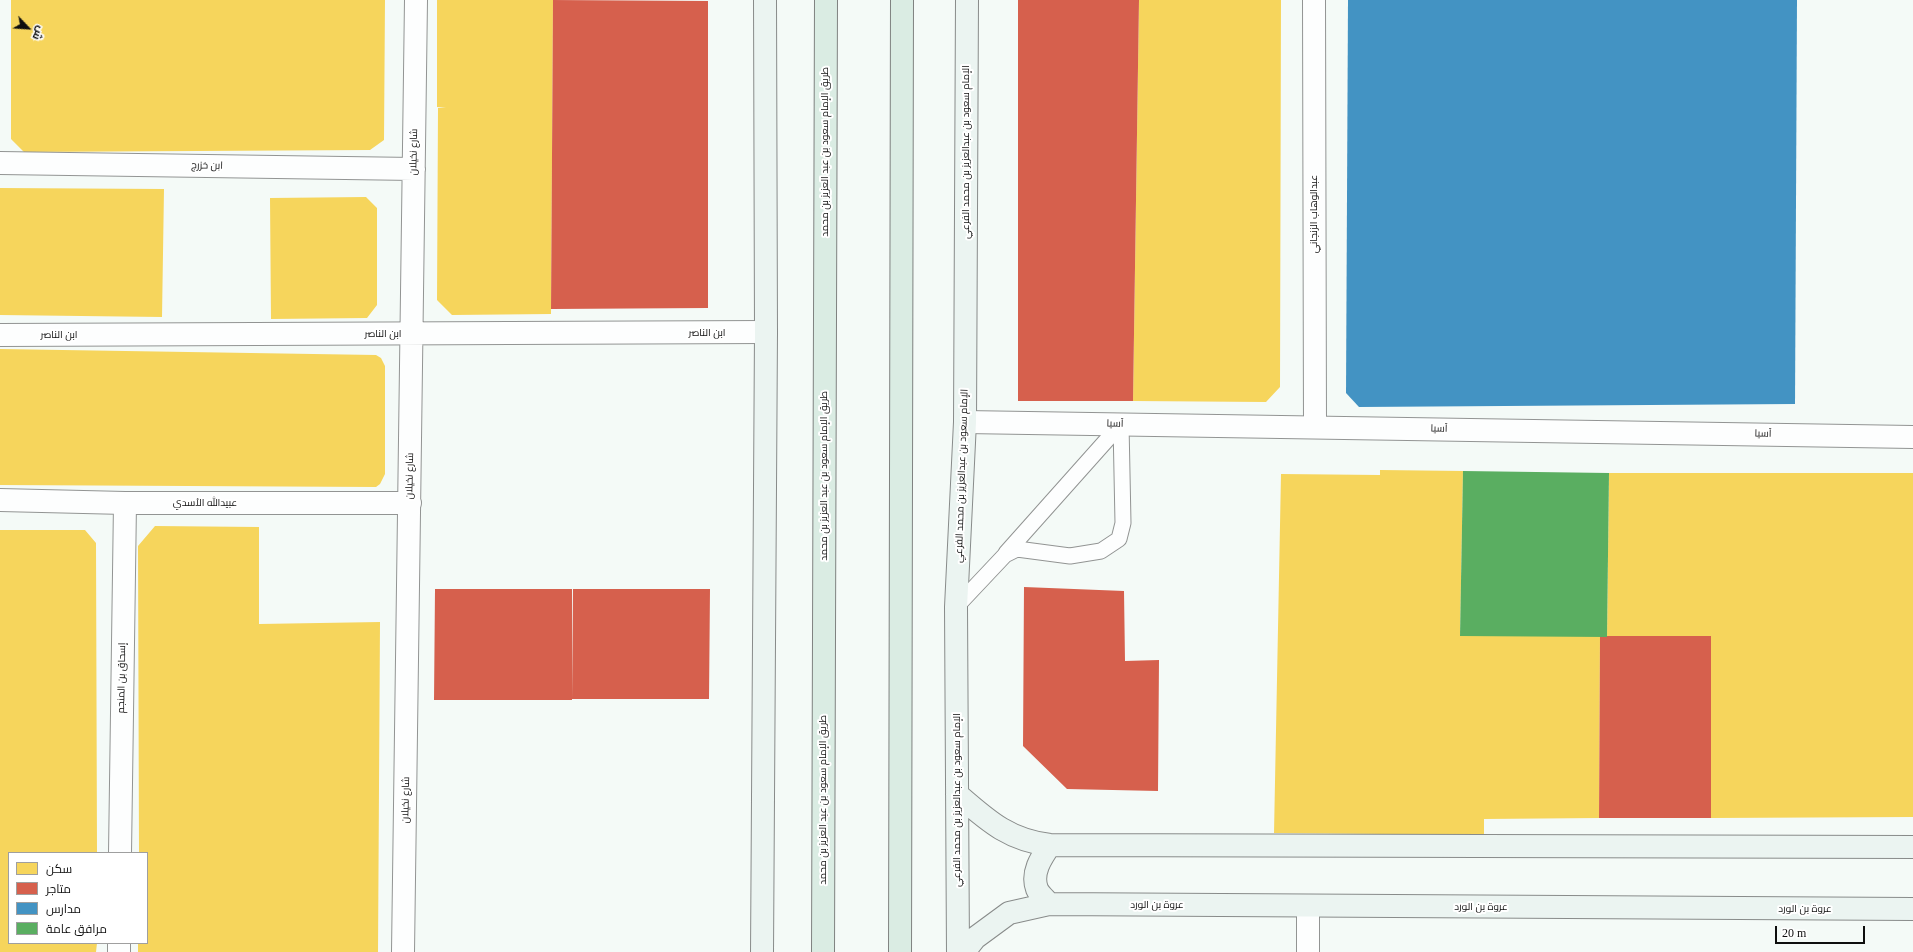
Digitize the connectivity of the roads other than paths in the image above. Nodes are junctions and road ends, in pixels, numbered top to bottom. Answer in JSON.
{"nodes":[{"id":1,"x":416,"y":0,"type":"edge"},
{"id":2,"x":765,"y":0,"type":"edge"},
{"id":3,"x":826,"y":0,"type":"edge"},
{"id":4,"x":902,"y":0,"type":"edge"},
{"id":5,"x":967,"y":0,"type":"edge"},
{"id":6,"x":1314,"y":0,"type":"edge"},
{"id":7,"x":0,"y":163,"type":"edge"},
{"id":8,"x":414,"y":168,"type":"junction"},
{"id":9,"x":766,"y":332,"type":"junction"},
{"id":10,"x":412,"y":334,"type":"junction"},
{"id":11,"x":0,"y":335,"type":"edge"},
{"id":12,"x":965,"y":422,"type":"junction"},
{"id":13,"x":1121,"y":424,"type":"junction"},
{"id":14,"x":1315,"y":427,"type":"junction"},
{"id":15,"x":1913,"y":437,"type":"edge"},
{"id":16,"x":0,"y":500,"type":"edge"},
{"id":17,"x":410,"y":502,"type":"junction"},
{"id":18,"x":125,"y":503,"type":"junction"},
{"id":19,"x":1005,"y":555,"type":"junction"},
{"id":20,"x":956,"y":607,"type":"junction"},
{"id":21,"x":957,"y":794,"type":"junction"},
{"id":22,"x":1050,"y":845,"type":"junction"},
{"id":23,"x":1913,"y":847,"type":"edge"},
{"id":24,"x":120,"y":852,"type":"edge"},
{"id":25,"x":1049,"y":904,"type":"junction"},
{"id":26,"x":1308,"y":906,"type":"junction"},
{"id":27,"x":1913,"y":909,"type":"edge"},
{"id":28,"x":403,"y":952,"type":"edge"},
{"id":29,"x":762,"y":952,"type":"edge"},
{"id":30,"x":823,"y":952,"type":"edge"},
{"id":31,"x":900,"y":952,"type":"edge"},
{"id":32,"x":958,"y":952,"type":"edge"},
{"id":33,"x":964,"y":952,"type":"edge"},
{"id":34,"x":1308,"y":952,"type":"edge"}],
"edges":[{"from":1,"to":8,"type":"street","name":"شارع نخيلان"},
{"from":2,"to":9,"type":"street"},
{"from":3,"to":30,"type":"main road","name":"طريق الإمام سعود بن عبد العزيز بن محمد"},
{"from":4,"to":31,"type":"main road"},
{"from":5,"to":12,"type":"street","name":"الإمام سعود بن عبدالعزيز بن محمد الفرعي"},
{"from":6,"to":14,"type":"street","name":"عبدالوهاب الزنجاني"},
{"from":7,"to":8,"type":"street","name":"ابن خزرج"},
{"from":8,"to":10,"type":"street","name":"شارع نخيلان"},
{"from":9,"to":10,"type":"street","name":"ابن الناصر"},
{"from":9,"to":29,"type":"street"},
{"from":10,"to":11,"type":"street","name":"ابن الناصر"},
{"from":10,"to":17,"type":"street","name":"شارع نخيلان"},
{"from":12,"to":13,"type":"street","name":"آسيا"},
{"from":12,"to":20,"type":"street","name":"الإمام سعود بن عبدالعزيز بن محمد الفرعي"},
{"from":13,"to":14,"type":"street","name":"آسيا"},
{"from":13,"to":19,"type":"lane"},
{"from":13,"to":19,"type":"lane"},
{"from":14,"to":15,"type":"street","name":"آسيا"},
{"from":16,"to":18,"type":"street","name":"عبيدالله الأسدي"},
{"from":17,"to":18,"type":"street","name":"عبيدالله الأسدي"},
{"from":17,"to":28,"type":"street","name":"شارع نخيلان"},
{"from":18,"to":24,"type":"street","name":"إسحاق بن المنجم"},
{"from":19,"to":20,"type":"lane"},
{"from":20,"to":21,"type":"street","name":"الإمام سعود بن عبدالعزيز بن محمد الفرعي"},
{"from":21,"to":22,"type":"street"},
{"from":21,"to":32,"type":"street","name":"الإمام سعود بن عبدالعزيز بن محمد الفرعي"},
{"from":22,"to":23,"type":"street"},
{"from":22,"to":25,"type":"street"},
{"from":25,"to":26,"type":"street","name":"عروة بن الورد"},
{"from":25,"to":33,"type":"street","name":"عروة بن الورد"},
{"from":26,"to":27,"type":"street","name":"عروة بن الورد"},
{"from":26,"to":34,"type":"street"}]}
